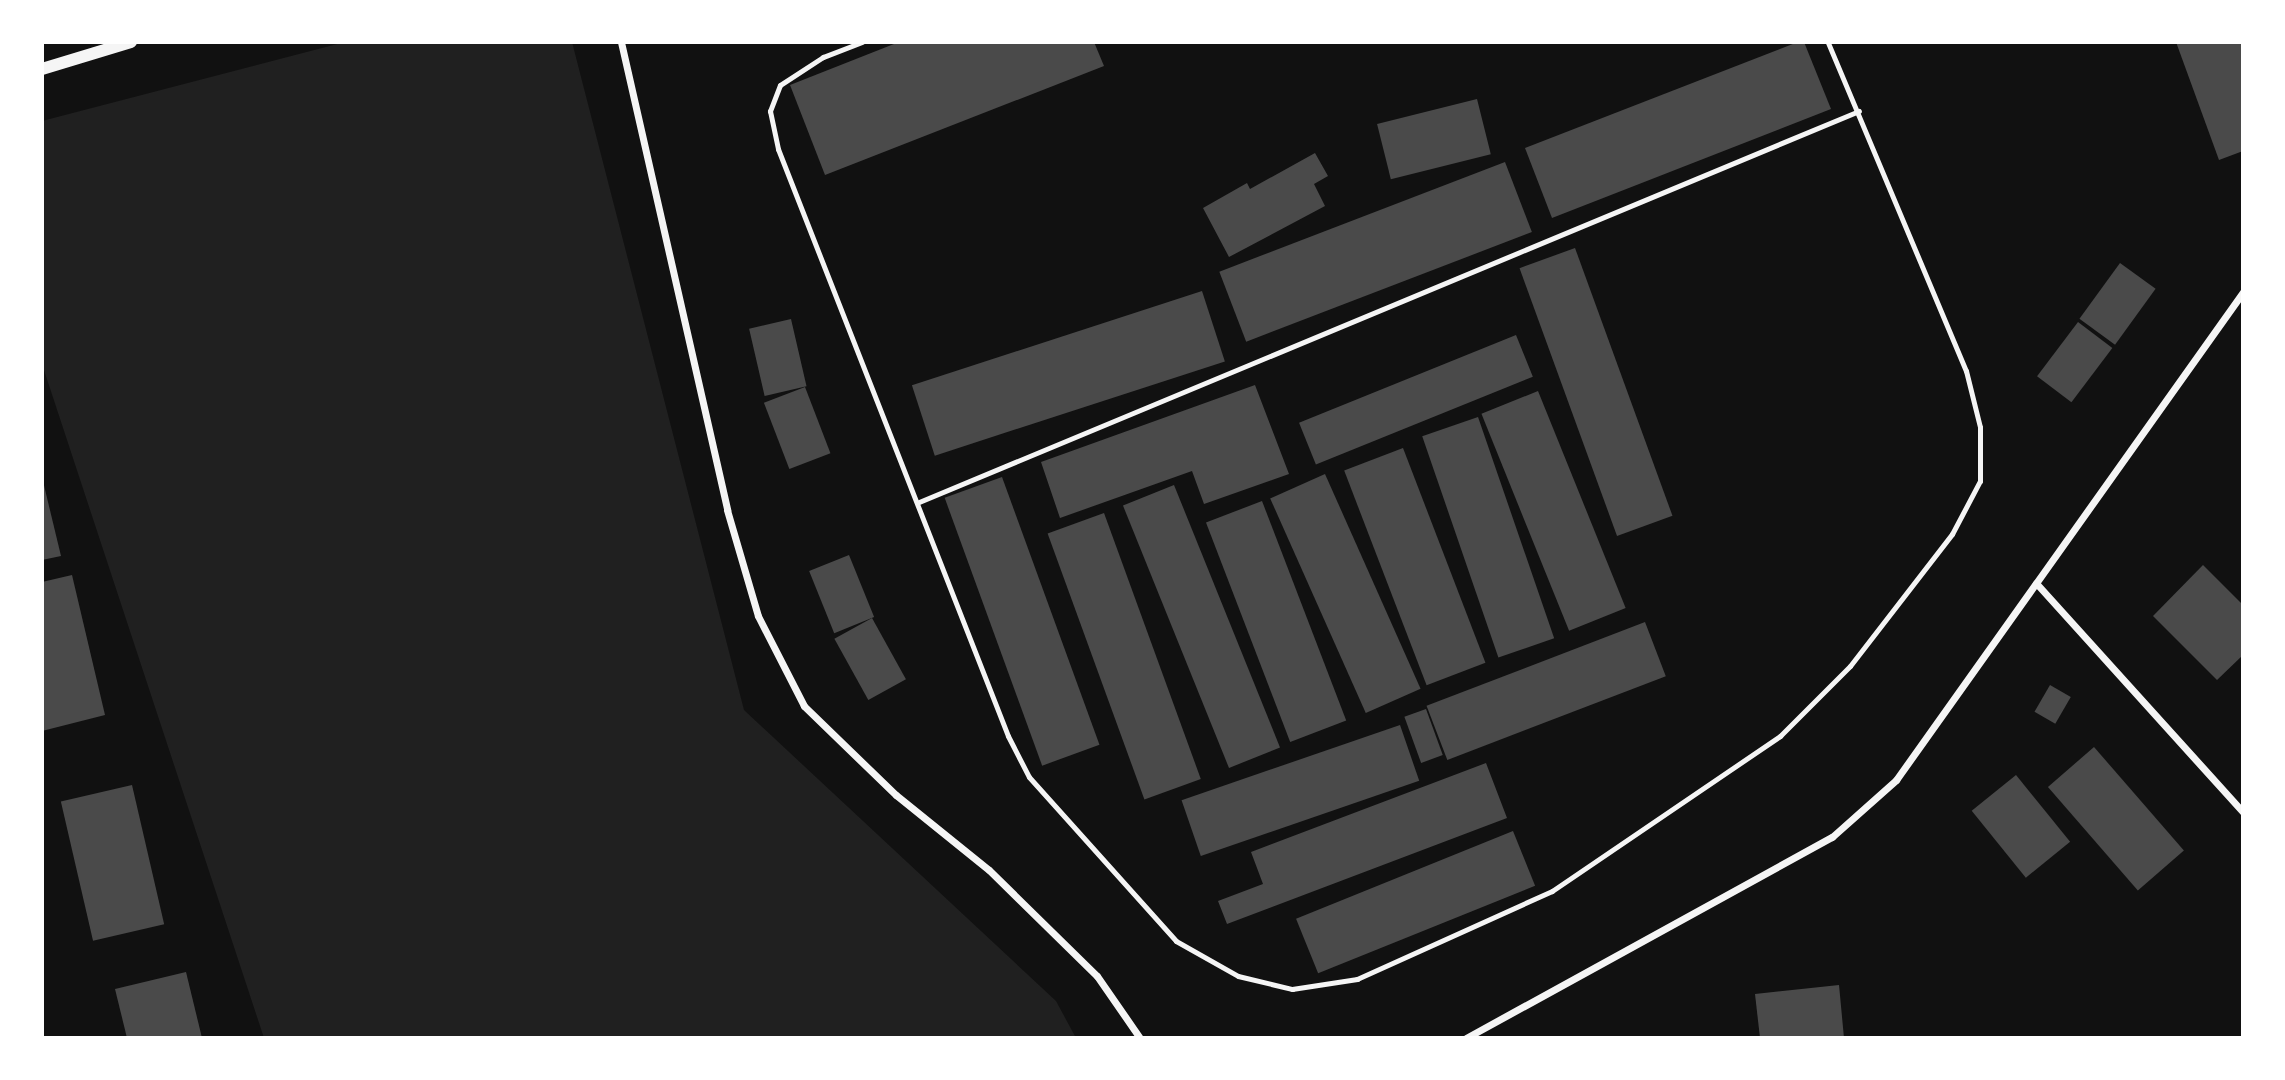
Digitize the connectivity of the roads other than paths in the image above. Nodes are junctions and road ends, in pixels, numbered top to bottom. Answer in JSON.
{"nodes":[{"id":1,"x":131,"y":42,"type":"edge"},
{"id":2,"x":621,"y":42,"type":"edge"},
{"id":3,"x":862,"y":42,"type":"edge"},
{"id":4,"x":1828,"y":42,"type":"edge"},
{"id":5,"x":42,"y":69,"type":"edge"},
{"id":6,"x":1859,"y":111,"type":"junction"},
{"id":7,"x":2243,"y":292,"type":"edge"},
{"id":8,"x":919,"y":502,"type":"junction"},
{"id":9,"x":2036,"y":583,"type":"junction"},
{"id":10,"x":2243,"y":812,"type":"edge"},
{"id":11,"x":1140,"y":1038,"type":"edge"},
{"id":12,"x":1466,"y":1038,"type":"edge"}],
"edges":[{"from":1,"to":5,"type":"street"},
{"from":2,"to":11,"type":"street"},
{"from":3,"to":8,"type":"lane"},
{"from":4,"to":6,"type":"lane"},
{"from":6,"to":8,"type":"lane"},
{"from":6,"to":8,"type":"lane"},
{"from":7,"to":9,"type":"street"},
{"from":9,"to":10,"type":"street"},
{"from":9,"to":12,"type":"street"}]}
